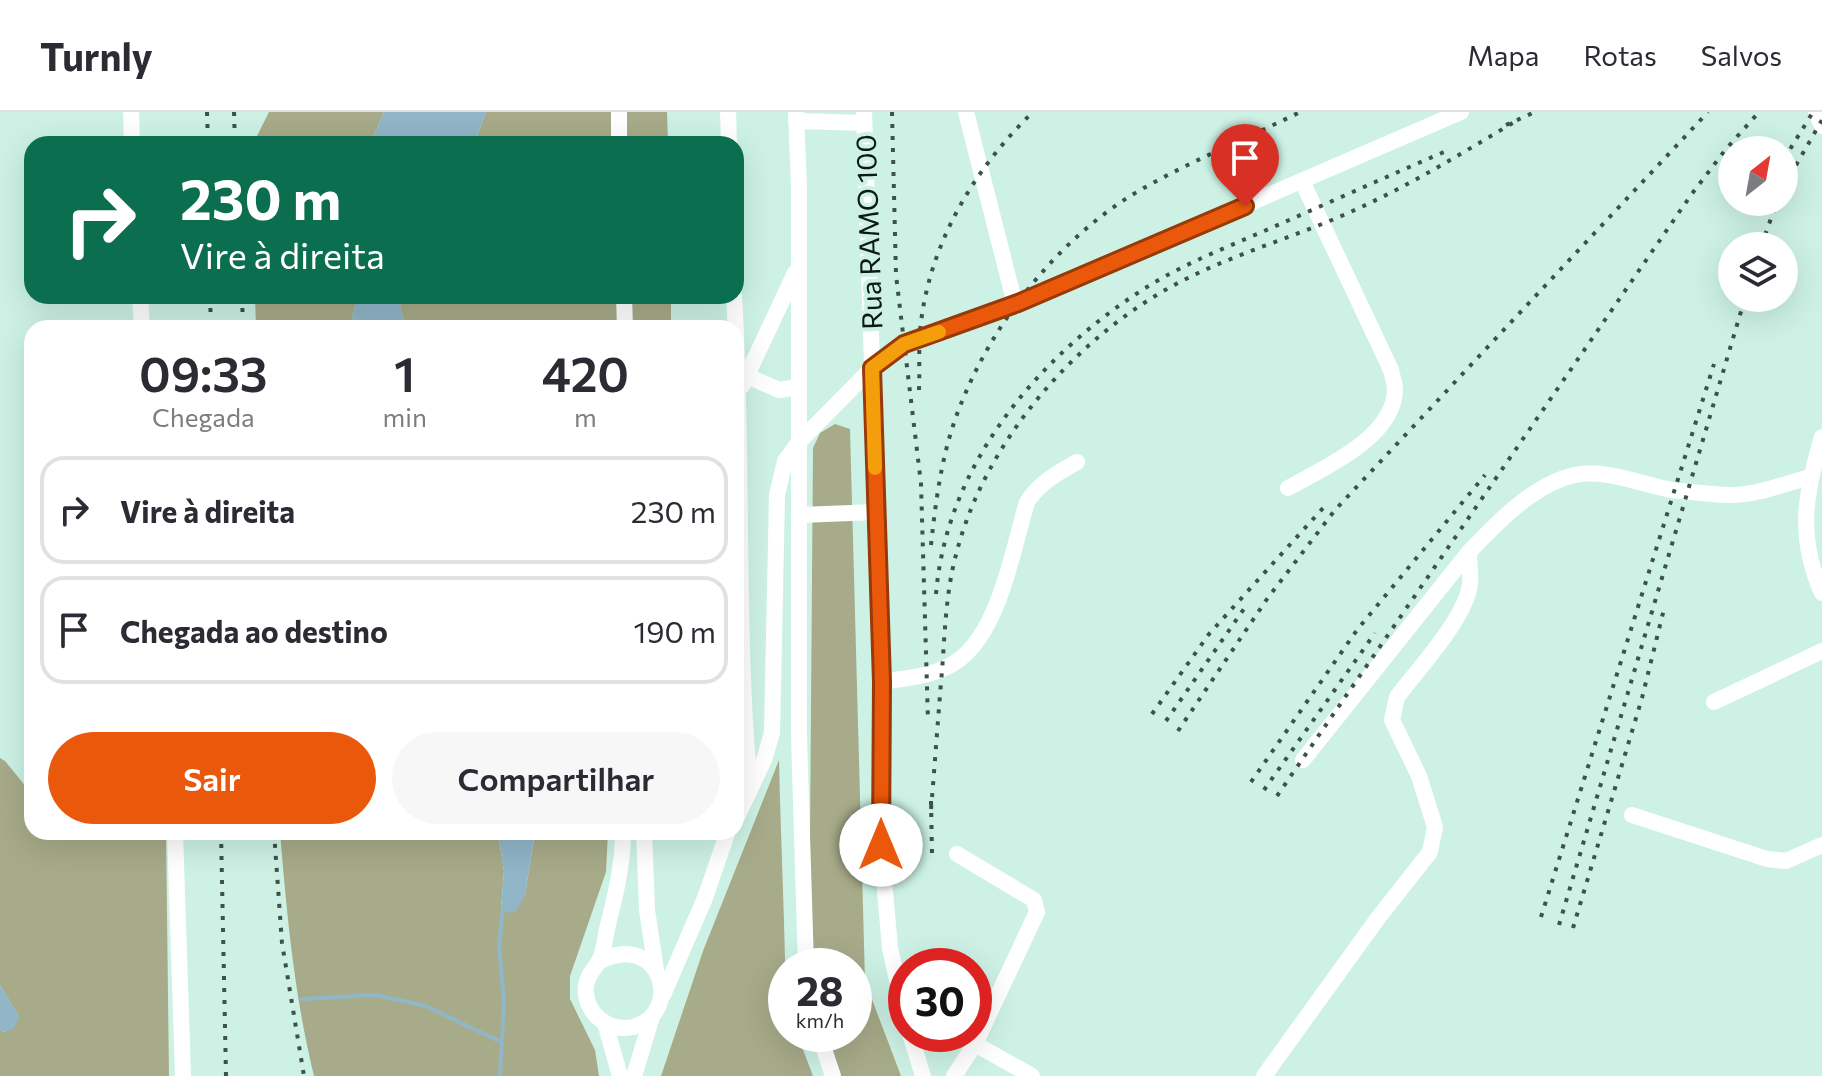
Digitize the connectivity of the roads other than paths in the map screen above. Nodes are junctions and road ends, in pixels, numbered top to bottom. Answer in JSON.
{"nodes":[{"id":1,"x":131,"y":112,"type":"edge"},
{"id":2,"x":619,"y":112,"type":"edge"},
{"id":3,"x":728,"y":112,"type":"edge"},
{"id":4,"x":966,"y":112,"type":"edge"},
{"id":5,"x":1461,"y":112,"type":"edge"},
{"id":6,"x":1816,"y":112,"type":"edge"},
{"id":7,"x":796,"y":116,"type":"edge"},
{"id":8,"x":864,"y":117,"type":"edge"},
{"id":9,"x":1822,"y":126,"type":"edge"},
{"id":10,"x":132,"y":136,"type":"edge"},
{"id":11,"x":619,"y":136,"type":"edge"},
{"id":12,"x":729,"y":136,"type":"edge"},
{"id":13,"x":1302,"y":181,"type":"junction"},
{"id":14,"x":797,"y":268,"type":"junction"},
{"id":15,"x":1015,"y":304,"type":"junction"},
{"id":16,"x":872,"y":368,"type":"junction"},
{"id":17,"x":744,"y":382,"type":"edge"},
{"id":18,"x":744,"y":384,"type":"edge"},
{"id":19,"x":798,"y":387,"type":"junction"},
{"id":20,"x":1822,"y":437,"type":"edge"},
{"id":21,"x":799,"y":442,"type":"junction"},
{"id":22,"x":1077,"y":462,"type":"dead end"},
{"id":23,"x":1810,"y":477,"type":"junction"},
{"id":24,"x":1288,"y":488,"type":"dead end"},
{"id":25,"x":876,"y":512,"type":"junction"},
{"id":26,"x":800,"y":515,"type":"junction"},
{"id":27,"x":1469,"y":552,"type":"junction"},
{"id":28,"x":1822,"y":593,"type":"edge"},
{"id":29,"x":744,"y":640,"type":"edge"},
{"id":30,"x":1822,"y":651,"type":"edge"},
{"id":31,"x":882,"y":682,"type":"junction"},
{"id":32,"x":1714,"y":702,"type":"dead end"},
{"id":33,"x":1303,"y":760,"type":"dead end"},
{"id":34,"x":750,"y":791,"type":"junction"},
{"id":35,"x":744,"y":803,"type":"edge"},
{"id":36,"x":1632,"y":815,"type":"dead end"},
{"id":37,"x":175,"y":840,"type":"edge"},
{"id":38,"x":622,"y":840,"type":"edge"},
{"id":39,"x":644,"y":840,"type":"edge"},
{"id":40,"x":721,"y":840,"type":"edge"},
{"id":41,"x":1822,"y":845,"type":"edge"},
{"id":42,"x":957,"y":854,"type":"dead end"},
{"id":43,"x":805,"y":948,"type":"edge"},
{"id":44,"x":890,"y":948,"type":"edge"},
{"id":45,"x":600,"y":961,"type":"junction"},
{"id":46,"x":657,"y":971,"type":"junction"},
{"id":47,"x":992,"y":1008,"type":"edge"},
{"id":48,"x":656,"y":1010,"type":"junction"},
{"id":49,"x":605,"y":1023,"type":"junction"},
{"id":50,"x":825,"y":1052,"type":"edge"},
{"id":51,"x":916,"y":1052,"type":"edge"},
{"id":52,"x":970,"y":1052,"type":"edge"},
{"id":53,"x":989,"y":1052,"type":"edge"},
{"id":54,"x":183,"y":1076,"type":"edge"},
{"id":55,"x":620,"y":1076,"type":"edge"},
{"id":56,"x":634,"y":1076,"type":"edge"},
{"id":57,"x":833,"y":1076,"type":"edge"},
{"id":58,"x":923,"y":1076,"type":"edge"},
{"id":59,"x":954,"y":1076,"type":"edge"},
{"id":60,"x":1032,"y":1076,"type":"edge"},
{"id":61,"x":1264,"y":1076,"type":"edge"}],
"edges":[{"from":1,"to":10,"type":"street"},
{"from":2,"to":11,"type":"street"},
{"from":3,"to":12,"type":"street"},
{"from":4,"to":15,"type":"street"},
{"from":5,"to":13,"type":"street"},
{"from":6,"to":9,"type":"street"},
{"from":7,"to":8,"type":"street"},
{"from":7,"to":14,"type":"street"},
{"from":8,"to":16,"type":"street","name":"Rua RAMO 100"},
{"from":13,"to":15,"type":"street"},
{"from":13,"to":24,"type":"street"},
{"from":14,"to":17,"type":"street"},
{"from":14,"to":19,"type":"street"},
{"from":15,"to":16,"type":"street"},
{"from":16,"to":21,"type":"street"},
{"from":16,"to":25,"type":"street","name":"Rua RAMO 100"},
{"from":18,"to":19,"type":"street"},
{"from":19,"to":21,"type":"street"},
{"from":20,"to":23,"type":"street"},
{"from":21,"to":26,"type":"street"},
{"from":21,"to":34,"type":"street"},
{"from":22,"to":31,"type":"street"},
{"from":23,"to":27,"type":"street"},
{"from":23,"to":28,"type":"street"},
{"from":25,"to":26,"type":"street"},
{"from":25,"to":31,"type":"street","name":"Rua RAMO 100"},
{"from":26,"to":43,"type":"street"},
{"from":27,"to":33,"type":"street"},
{"from":27,"to":61,"type":"street"},
{"from":29,"to":34,"type":"street"},
{"from":30,"to":32,"type":"street"},
{"from":31,"to":44,"type":"street","name":"Rua RAMO 100"},
{"from":34,"to":35,"type":"street"},
{"from":36,"to":41,"type":"street"},
{"from":37,"to":54,"type":"street"},
{"from":38,"to":45,"type":"street"},
{"from":39,"to":46,"type":"street"},
{"from":40,"to":48,"type":"street"},
{"from":42,"to":47,"type":"street"},
{"from":45,"to":46,"type":"street"},
{"from":45,"to":49,"type":"street"},
{"from":46,"to":48,"type":"street"},
{"from":48,"to":49,"type":"street"},
{"from":48,"to":56,"type":"street"},
{"from":49,"to":55,"type":"street"},
{"from":50,"to":57,"type":"street"},
{"from":51,"to":58,"type":"street"},
{"from":52,"to":59,"type":"street"},
{"from":53,"to":60,"type":"street"}]}
